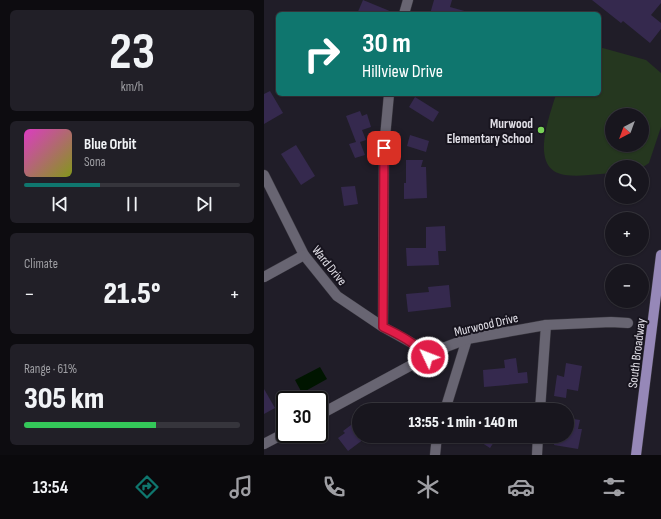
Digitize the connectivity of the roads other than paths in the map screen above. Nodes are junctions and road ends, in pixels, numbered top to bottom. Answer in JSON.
{"nodes":[{"id":1,"x":408,"y":0,"type":"edge"},
{"id":2,"x":405,"y":12,"type":"edge"},
{"id":3,"x":389,"y":96,"type":"edge"},
{"id":4,"x":264,"y":174,"type":"edge"},
{"id":5,"x":304,"y":255,"type":"junction"},
{"id":6,"x":661,"y":255,"type":"edge"},
{"id":7,"x":264,"y":277,"type":"edge"},
{"id":8,"x":628,"y":323,"type":"dead end"},
{"id":9,"x":546,"y":325,"type":"junction"},
{"id":10,"x":383,"y":327,"type":"junction"},
{"id":11,"x":467,"y":339,"type":"junction"},
{"id":12,"x":428,"y":357,"type":"junction"},
{"id":13,"x":447,"y":403,"type":"edge"},
{"id":14,"x":540,"y":403,"type":"edge"},
{"id":15,"x":328,"y":410,"type":"edge"},
{"id":16,"x":276,"y":438,"type":"edge"},
{"id":17,"x":436,"y":443,"type":"edge"},
{"id":18,"x":537,"y":443,"type":"edge"},
{"id":19,"x":264,"y":444,"type":"edge"},
{"id":20,"x":435,"y":455,"type":"edge"},
{"id":21,"x":536,"y":455,"type":"edge"},
{"id":22,"x":636,"y":455,"type":"edge"}],
"edges":[{"from":1,"to":2,"type":"street"},
{"from":3,"to":10,"type":"street"},
{"from":4,"to":5,"type":"street","name":"Ward Drive"},
{"from":5,"to":7,"type":"street"},
{"from":5,"to":10,"type":"street","name":"Ward Drive"},
{"from":6,"to":22,"type":"main road","name":"South Broadway"},
{"from":8,"to":9,"type":"street","name":"Murwood Drive"},
{"from":9,"to":11,"type":"street","name":"Murwood Drive"},
{"from":9,"to":14,"type":"street"},
{"from":10,"to":12,"type":"street","name":"Ward Drive"},
{"from":11,"to":12,"type":"street","name":"Murwood Drive"},
{"from":11,"to":13,"type":"street"},
{"from":12,"to":15,"type":"street","name":"Murwood Drive"},
{"from":16,"to":19,"type":"street"},
{"from":17,"to":20,"type":"street"},
{"from":18,"to":21,"type":"street"}]}
